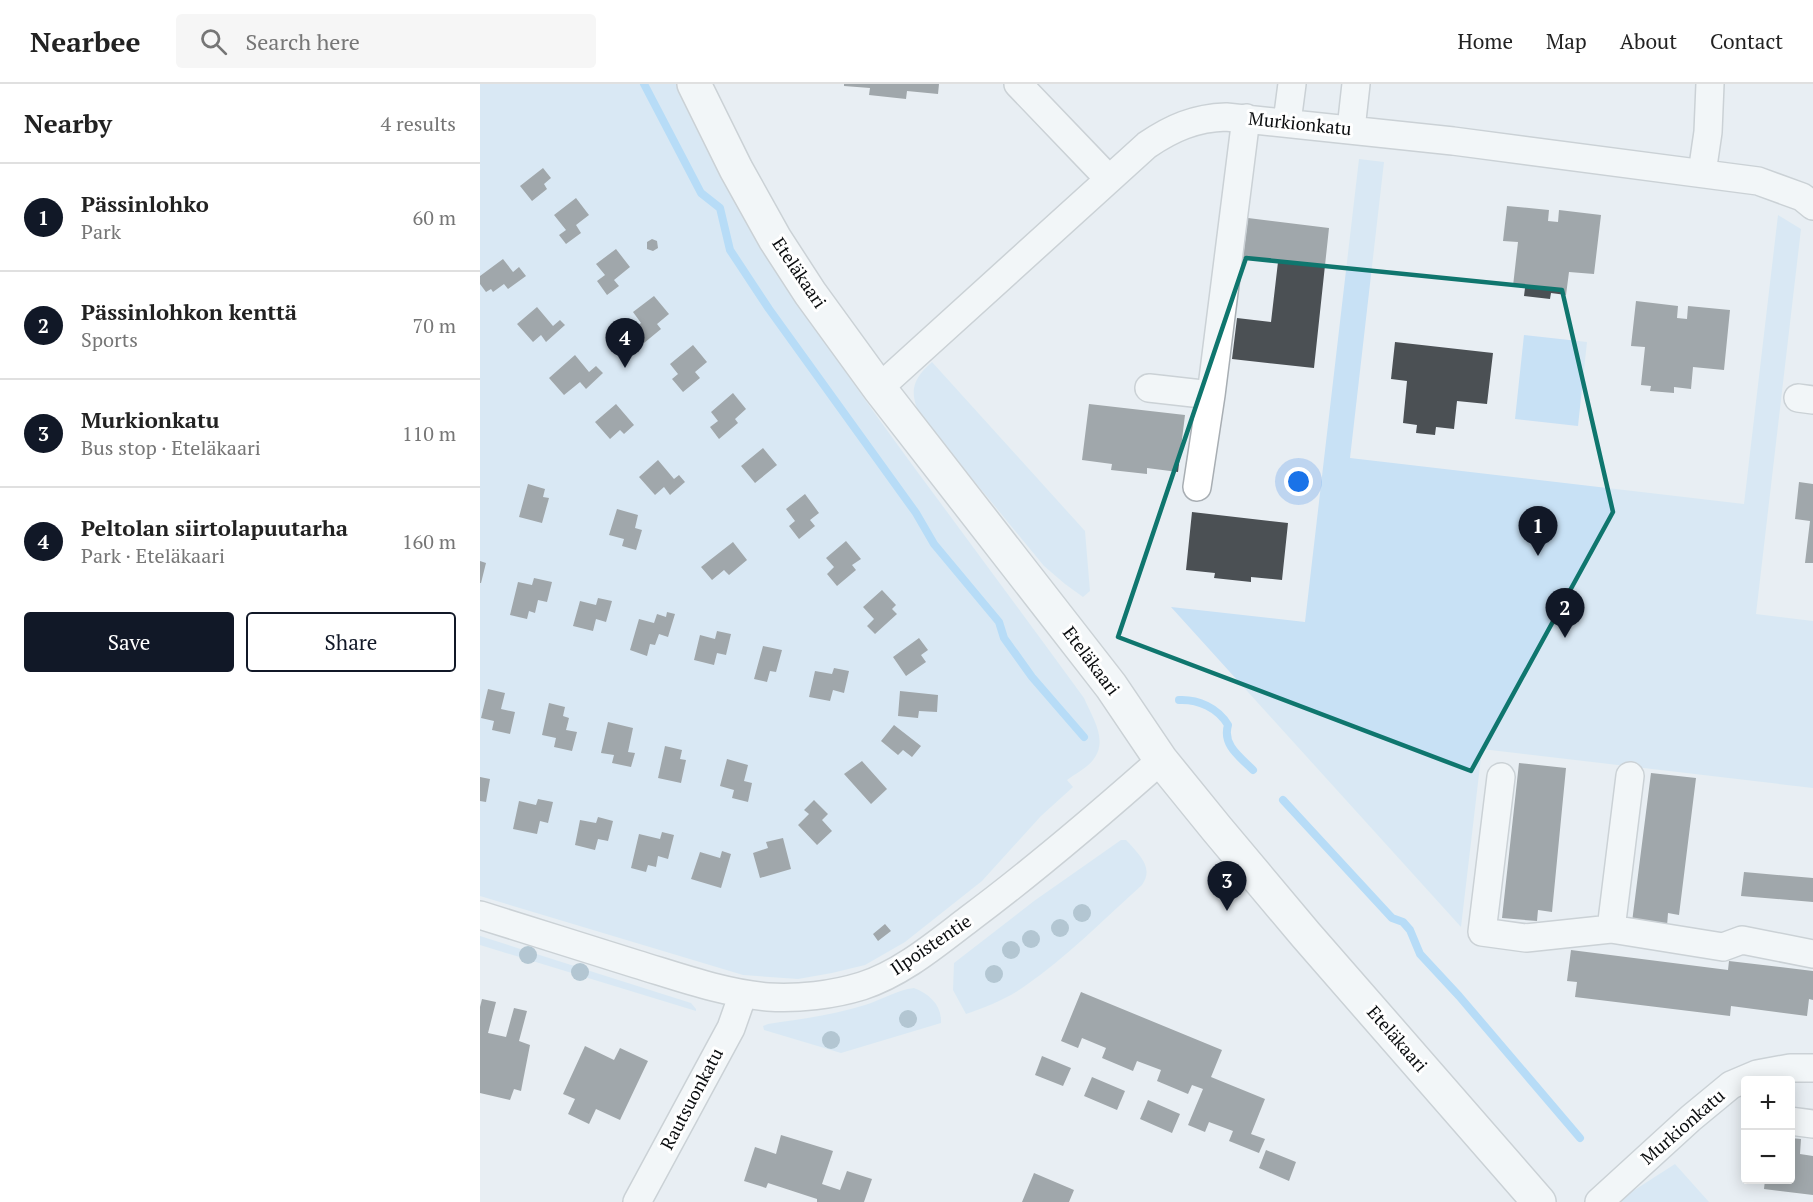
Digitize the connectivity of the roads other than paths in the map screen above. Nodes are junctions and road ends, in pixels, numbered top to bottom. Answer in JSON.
{"nodes":[{"id":1,"x":694,"y":84,"type":"edge"},
{"id":2,"x":1018,"y":84,"type":"edge"},
{"id":3,"x":1292,"y":84,"type":"edge"},
{"id":4,"x":1356,"y":84,"type":"edge"},
{"id":5,"x":1710,"y":84,"type":"edge"},
{"id":6,"x":1246,"y":118,"type":"junction"},
{"id":7,"x":1287,"y":122,"type":"junction"},
{"id":8,"x":1351,"y":129,"type":"junction"},
{"id":9,"x":1702,"y":173,"type":"junction"},
{"id":10,"x":1109,"y":179,"type":"junction"},
{"id":11,"x":1813,"y":206,"type":"edge"},
{"id":12,"x":879,"y":388,"type":"junction"},
{"id":13,"x":1149,"y":388,"type":"dead end"},
{"id":14,"x":1211,"y":395,"type":"junction"},
{"id":15,"x":1197,"y":488,"type":"dead end"},
{"id":16,"x":1161,"y":760,"type":"junction"},
{"id":17,"x":1630,"y":776,"type":"dead end"},
{"id":18,"x":1501,"y":777,"type":"dead end"},
{"id":19,"x":480,"y":915,"type":"edge"},
{"id":20,"x":1611,"y":929,"type":"junction"},
{"id":21,"x":1813,"y":954,"type":"edge"},
{"id":22,"x":743,"y":994,"type":"junction"},
{"id":23,"x":1813,"y":1068,"type":"edge"},
{"id":24,"x":1795,"y":1122,"type":"edge"},
{"id":25,"x":1813,"y":1124,"type":"edge"},
{"id":26,"x":637,"y":1202,"type":"edge"},
{"id":27,"x":1539,"y":1202,"type":"edge"},
{"id":28,"x":1599,"y":1202,"type":"edge"}],
"edges":[{"from":1,"to":12,"type":"main road","name":"Eteläkaari"},
{"from":2,"to":10,"type":"street"},
{"from":3,"to":7,"type":"street"},
{"from":4,"to":8,"type":"street"},
{"from":5,"to":9,"type":"street"},
{"from":6,"to":7,"type":"street","name":"Murkionkatu"},
{"from":6,"to":10,"type":"street","name":"Murkionkatu"},
{"from":6,"to":14,"type":"street"},
{"from":7,"to":8,"type":"street","name":"Murkionkatu"},
{"from":8,"to":9,"type":"street","name":"Murkionkatu"},
{"from":9,"to":11,"type":"street","name":"Murkionkatu"},
{"from":10,"to":12,"type":"street","name":"Murkionkatu"},
{"from":12,"to":16,"type":"main road","name":"Eteläkaari"},
{"from":13,"to":14,"type":"street"},
{"from":14,"to":15,"type":"street"},
{"from":16,"to":22,"type":"street","name":"Ilpoistentie"},
{"from":16,"to":27,"type":"main road","name":"Eteläkaari"},
{"from":17,"to":20,"type":"street"},
{"from":18,"to":20,"type":"street"},
{"from":19,"to":22,"type":"street","name":"Ilpoistentie"},
{"from":20,"to":21,"type":"street"},
{"from":22,"to":26,"type":"street","name":"Rautsuonkatu"},
{"from":23,"to":28,"type":"street","name":"Murkionkatu"},
{"from":24,"to":25,"type":"street"}]}
